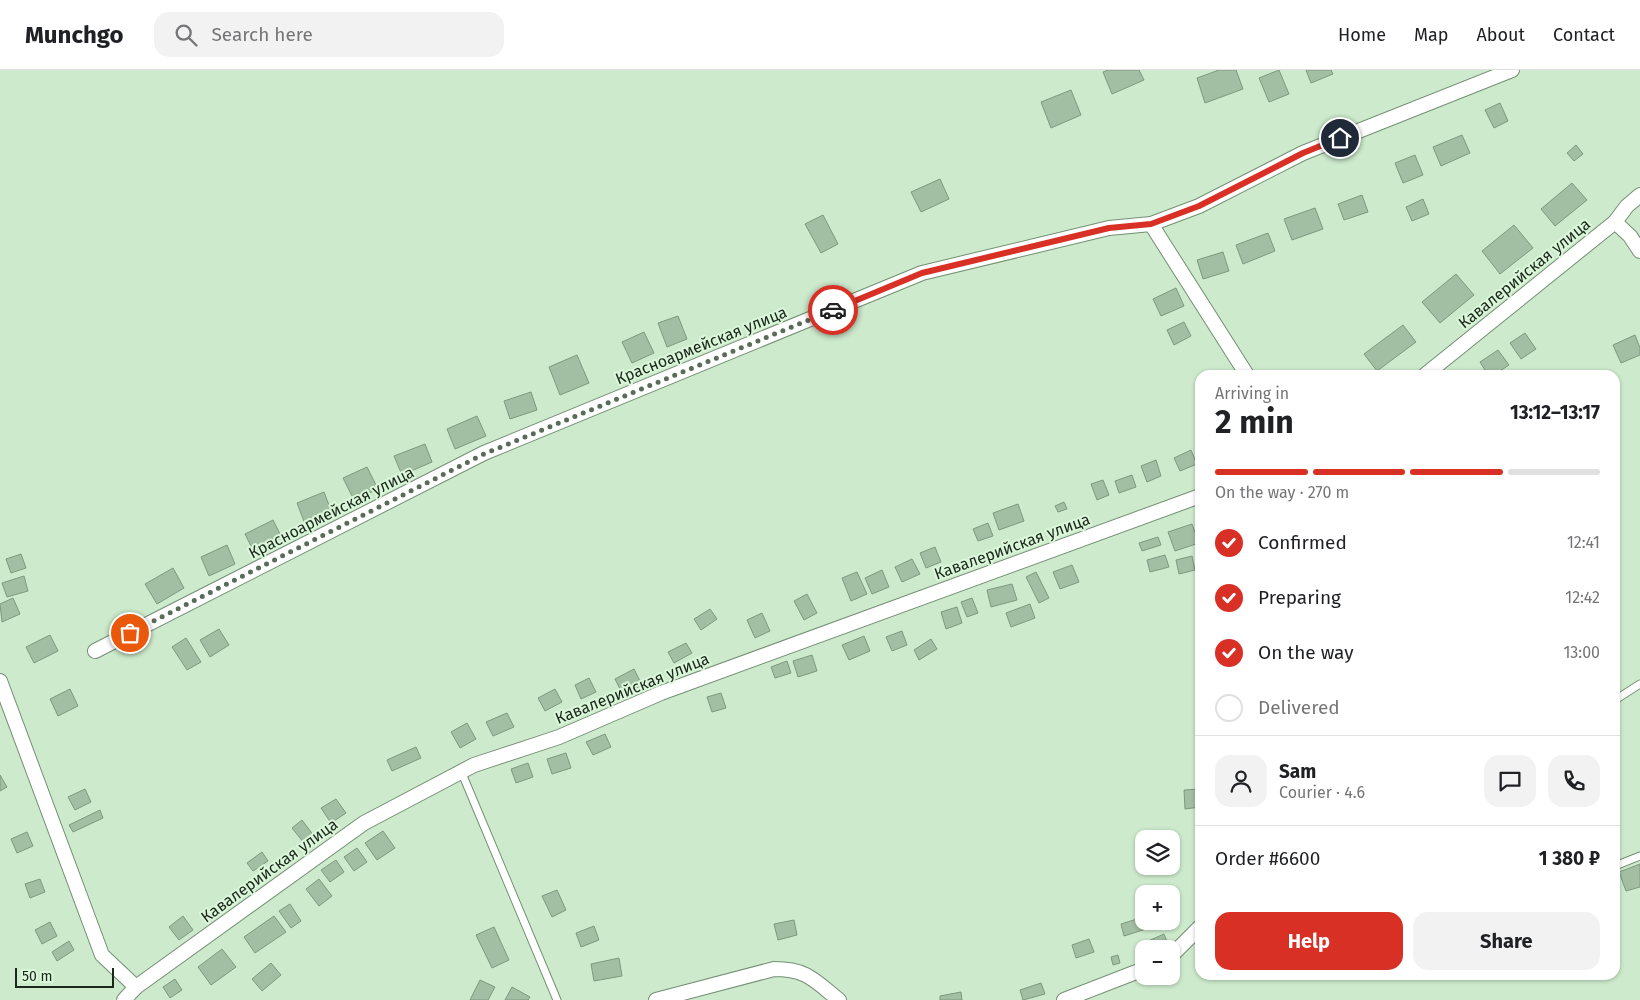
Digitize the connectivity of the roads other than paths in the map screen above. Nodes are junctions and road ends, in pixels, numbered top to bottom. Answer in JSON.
{"nodes":[{"id":1,"x":1512,"y":70,"type":"edge"},
{"id":2,"x":1640,"y":196,"type":"edge"},
{"id":3,"x":1614,"y":222,"type":"junction"},
{"id":4,"x":1151,"y":224,"type":"junction"},
{"id":5,"x":1640,"y":251,"type":"edge"},
{"id":6,"x":1244,"y":370,"type":"edge"},
{"id":7,"x":1430,"y":370,"type":"edge"},
{"id":8,"x":1195,"y":498,"type":"edge"},
{"id":9,"x":95,"y":651,"type":"dead end"},
{"id":10,"x":0,"y":681,"type":"edge"},
{"id":11,"x":1640,"y":684,"type":"edge"},
{"id":12,"x":1620,"y":697,"type":"edge"},
{"id":13,"x":7,"y":719,"type":"edge"},
{"id":14,"x":462,"y":771,"type":"junction"},
{"id":15,"x":1640,"y":856,"type":"edge"},
{"id":16,"x":1620,"y":864,"type":"edge"},
{"id":17,"x":1195,"y":932,"type":"edge"},
{"id":18,"x":1180,"y":947,"type":"edge"},
{"id":19,"x":1135,"y":972,"type":"edge"},
{"id":20,"x":136,"y":987,"type":"junction"},
{"id":21,"x":124,"y":1000,"type":"edge"},
{"id":22,"x":558,"y":1000,"type":"edge"},
{"id":23,"x":656,"y":1000,"type":"edge"},
{"id":24,"x":838,"y":1000,"type":"edge"},
{"id":25,"x":1064,"y":1000,"type":"edge"}],
"edges":[{"from":1,"to":4,"type":"street","name":"Красноармейская улица"},
{"from":2,"to":3,"type":"street"},
{"from":3,"to":5,"type":"street","name":"Кавалерийская улица"},
{"from":3,"to":7,"type":"street","name":"Кавалерийская улица"},
{"from":4,"to":6,"type":"street"},
{"from":4,"to":9,"type":"street","name":"Красноармейская улица"},
{"from":8,"to":14,"type":"street","name":"Кавалерийская улица"},
{"from":10,"to":13,"type":"street"},
{"from":11,"to":12,"type":"lane"},
{"from":13,"to":20,"type":"street"},
{"from":14,"to":20,"type":"street","name":"Кавалерийская улица"},
{"from":14,"to":22,"type":"lane"},
{"from":15,"to":16,"type":"lane"},
{"from":17,"to":18,"type":"street"},
{"from":19,"to":25,"type":"street"},
{"from":20,"to":21,"type":"street","name":"Кавалерийская улица"},
{"from":23,"to":24,"type":"street"}]}
